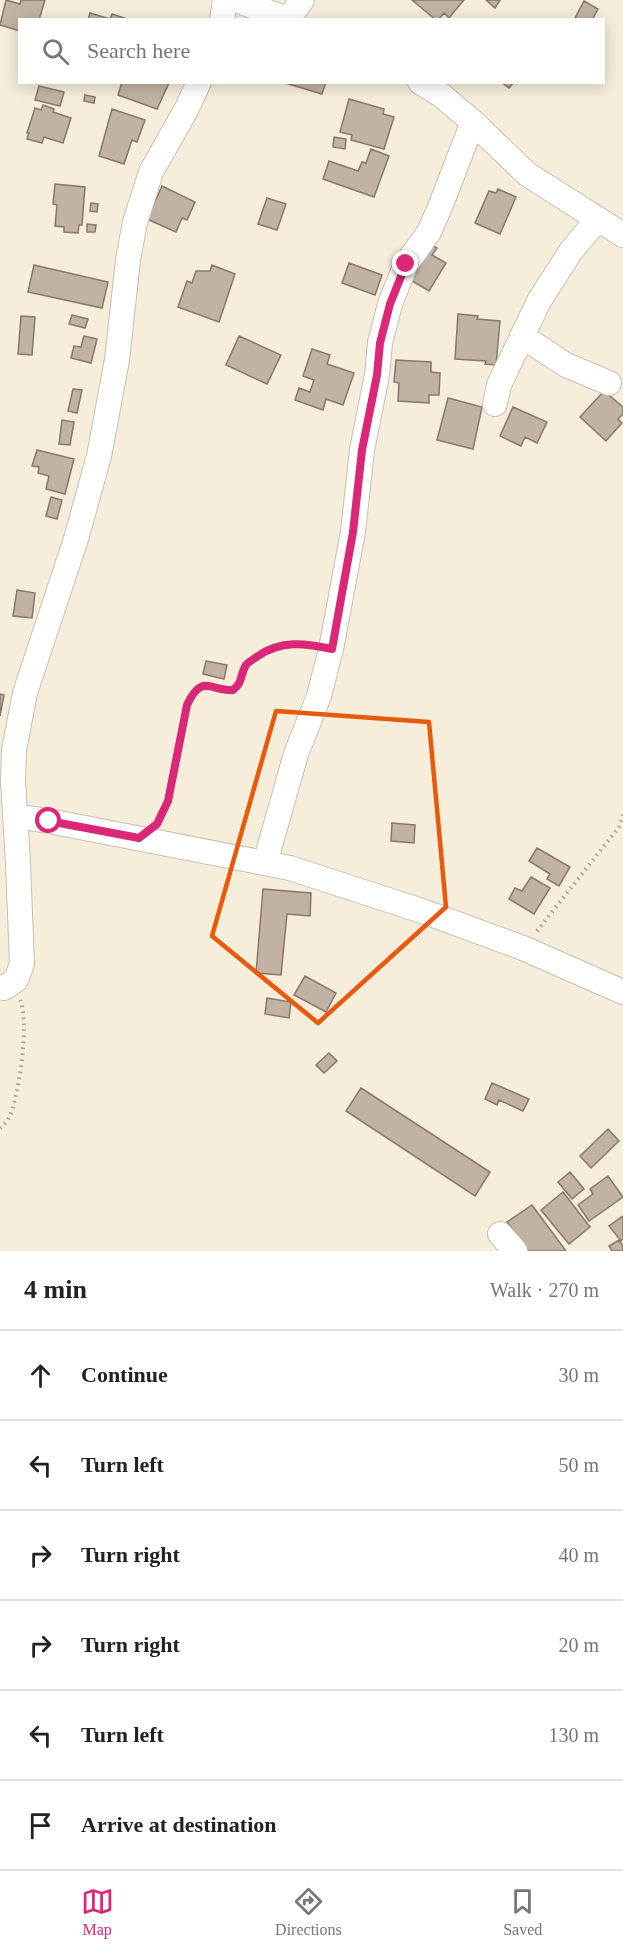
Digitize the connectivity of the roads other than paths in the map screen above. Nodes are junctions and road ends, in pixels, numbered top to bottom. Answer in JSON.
{"nodes":[{"id":1,"x":225,"y":0,"type":"edge"},
{"id":2,"x":236,"y":0,"type":"edge"},
{"id":3,"x":293,"y":13,"type":"edge"},
{"id":4,"x":222,"y":18,"type":"edge"},
{"id":5,"x":198,"y":84,"type":"edge"},
{"id":6,"x":423,"y":84,"type":"edge"},
{"id":7,"x":473,"y":122,"type":"junction"},
{"id":8,"x":597,"y":220,"type":"junction"},
{"id":9,"x":623,"y":235,"type":"edge"},
{"id":10,"x":522,"y":336,"type":"junction"},
{"id":11,"x":609,"y":383,"type":"dead end"},
{"id":12,"x":495,"y":404,"type":"dead end"},
{"id":13,"x":10,"y":810,"type":"edge"},
{"id":14,"x":265,"y":863,"type":"junction"},
{"id":15,"x":2,"y":988,"type":"edge"},
{"id":16,"x":623,"y":992,"type":"edge"}],
"edges":[{"from":1,"to":4,"type":"street"},
{"from":2,"to":3,"type":"street"},
{"from":5,"to":13,"type":"street"},
{"from":6,"to":7,"type":"street"},
{"from":7,"to":8,"type":"street"},
{"from":7,"to":14,"type":"street"},
{"from":8,"to":9,"type":"street"},
{"from":8,"to":10,"type":"street"},
{"from":10,"to":11,"type":"street"},
{"from":10,"to":12,"type":"street"},
{"from":13,"to":14,"type":"street"},
{"from":13,"to":15,"type":"street"},
{"from":14,"to":16,"type":"street"}]}
